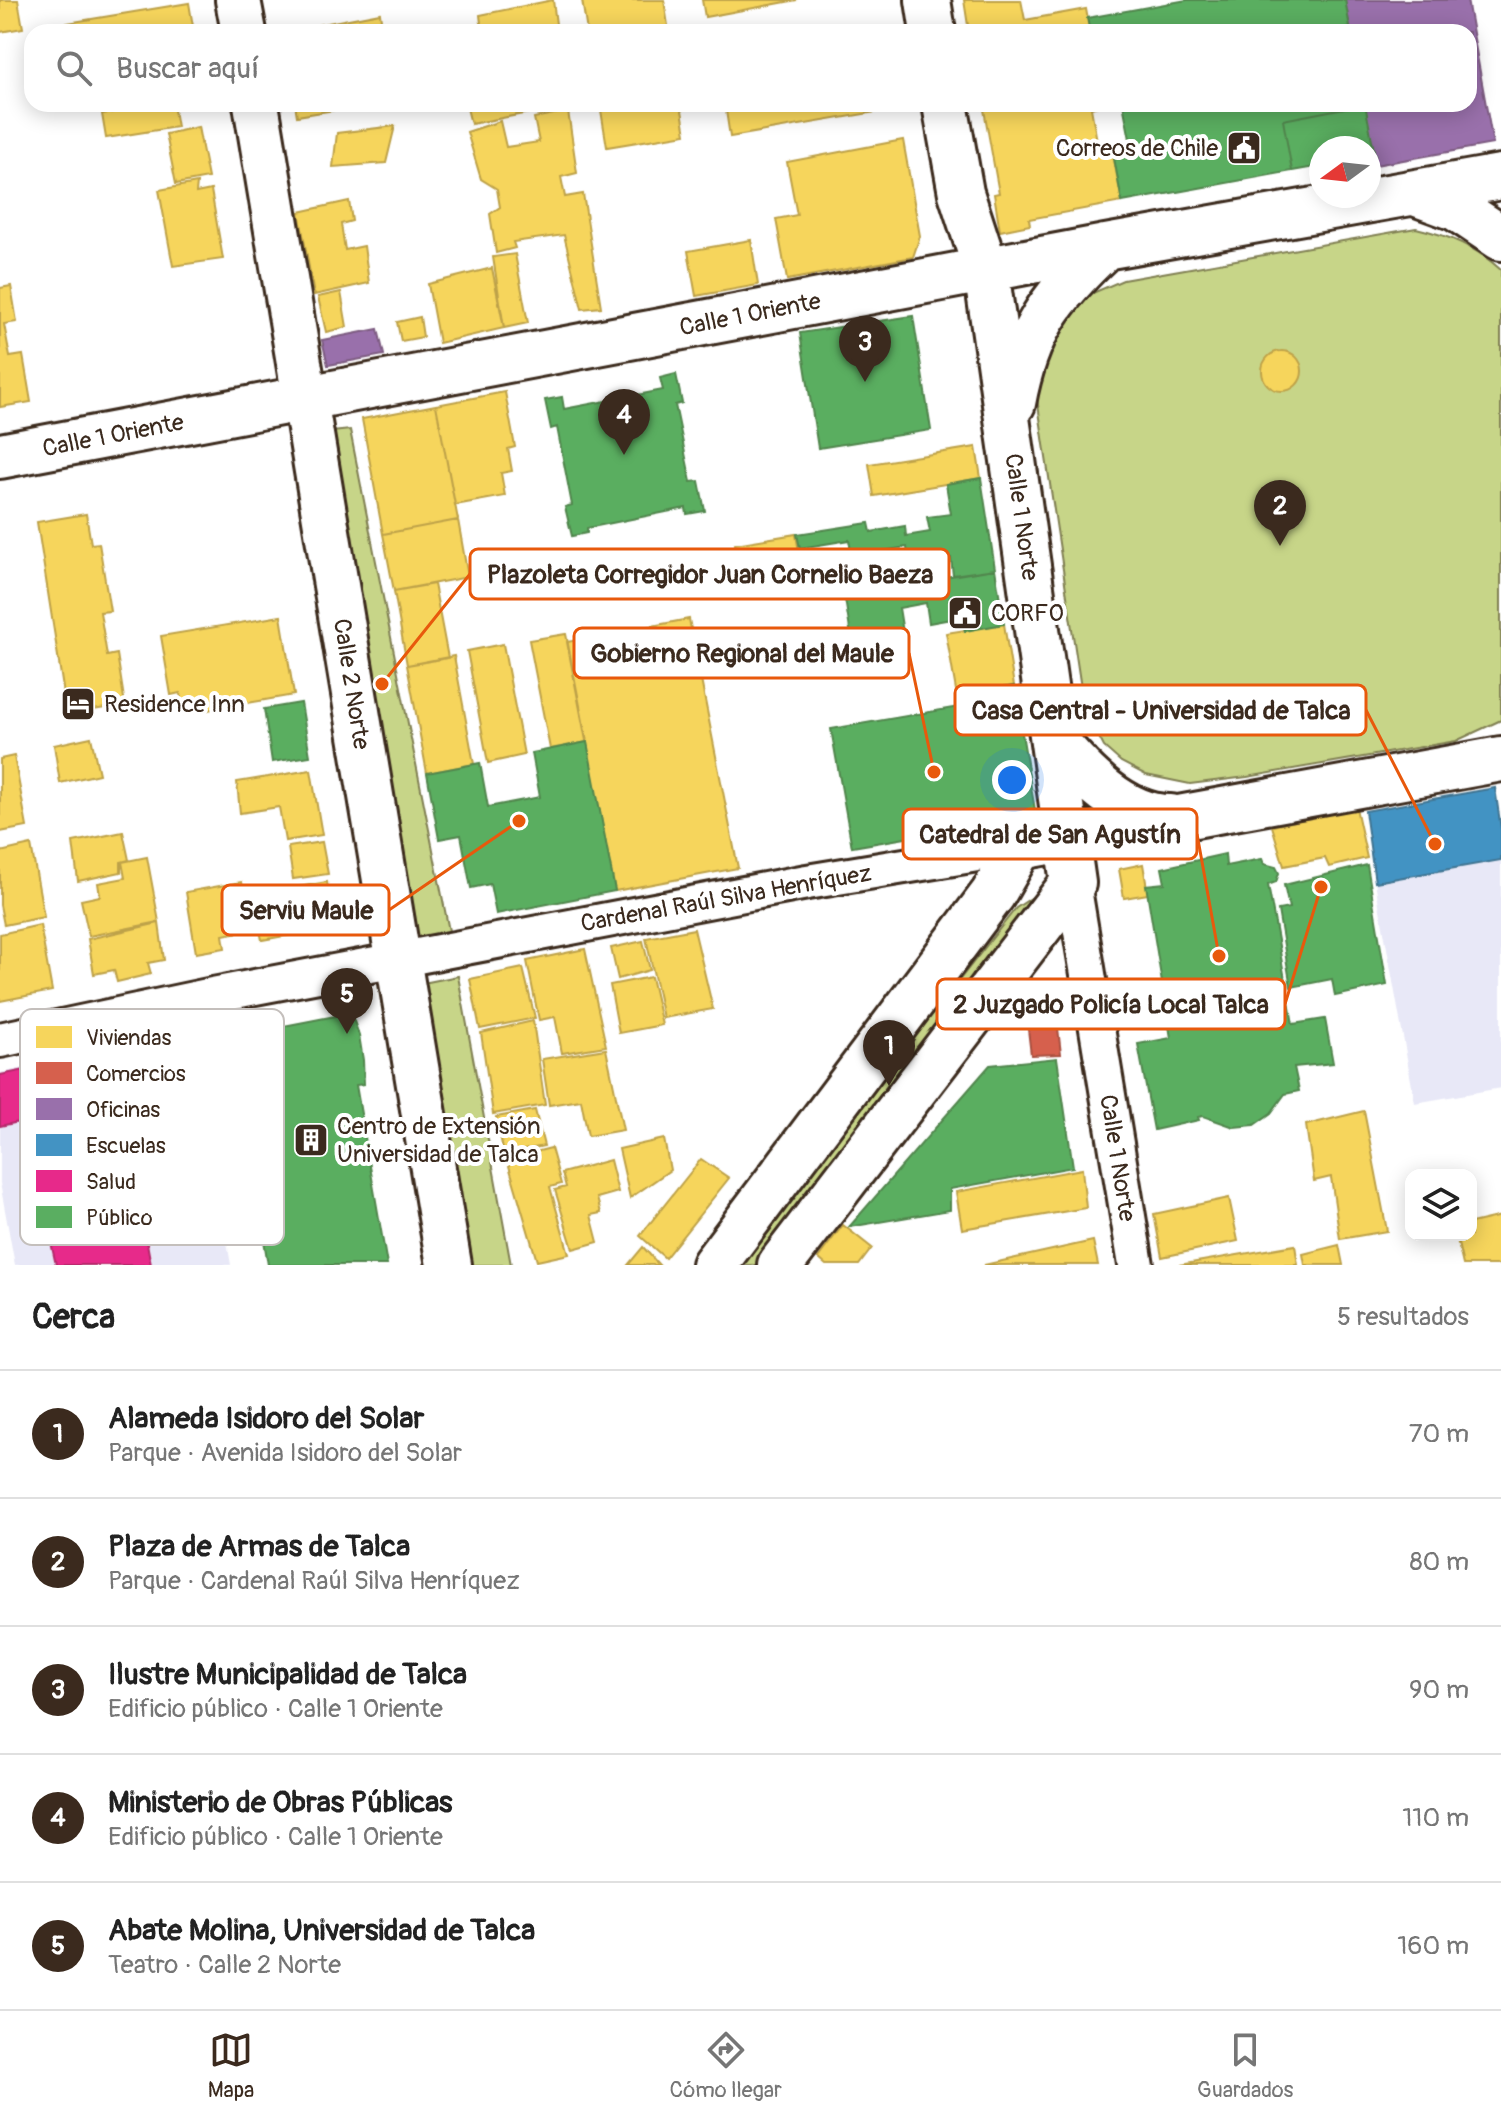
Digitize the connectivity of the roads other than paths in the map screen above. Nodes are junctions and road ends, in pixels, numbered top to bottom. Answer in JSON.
{"nodes":[{"id":1,"x":238,"y":0,"type":"edge"},
{"id":2,"x":928,"y":0,"type":"edge"},
{"id":3,"x":242,"y":24,"type":"edge"},
{"id":4,"x":932,"y":24,"type":"edge"},
{"id":5,"x":257,"y":112,"type":"edge"},
{"id":6,"x":946,"y":112,"type":"edge"},
{"id":7,"x":1501,"y":177,"type":"edge"},
{"id":8,"x":1415,"y":193,"type":"junction"},
{"id":9,"x":1501,"y":238,"type":"edge"},
{"id":10,"x":1105,"y":247,"type":"junction"},
{"id":11,"x":986,"y":270,"type":"junction"},
{"id":12,"x":305,"y":399,"type":"junction"},
{"id":13,"x":1009,"y":426,"type":"junction"},
{"id":14,"x":0,"y":456,"type":"edge"},
{"id":15,"x":1054,"y":739,"type":"junction"},
{"id":16,"x":1501,"y":759,"type":"edge"},
{"id":17,"x":1182,"y":817,"type":"junction"},
{"id":18,"x":1067,"y":838,"type":"junction"},
{"id":19,"x":1020,"y":847,"type":"junction"},
{"id":20,"x":1073,"y":883,"type":"junction"},
{"id":21,"x":398,"y":960,"type":"junction"},
{"id":22,"x":154,"y":1009,"type":"edge"},
{"id":23,"x":20,"y":1036,"type":"edge"},
{"id":24,"x":0,"y":1040,"type":"edge"},
{"id":25,"x":449,"y":1265,"type":"edge"},
{"id":26,"x":714,"y":1265,"type":"edge"},
{"id":27,"x":780,"y":1265,"type":"edge"},
{"id":28,"x":1136,"y":1265,"type":"edge"}],
"edges":[{"from":1,"to":3,"type":"main road"},
{"from":2,"to":4,"type":"main road"},
{"from":5,"to":12,"type":"main road","name":"Calle 2 Norte"},
{"from":6,"to":11,"type":"main road","name":"Calle 1 Norte"},
{"from":7,"to":8,"type":"main road","name":"Calle 1 Oriente"},
{"from":8,"to":9,"type":"main road"},
{"from":8,"to":10,"type":"main road","name":"Calle 1 Oriente"},
{"from":10,"to":11,"type":"main road","name":"Calle 1 Oriente"},
{"from":10,"to":13,"type":"main road"},
{"from":11,"to":12,"type":"main road","name":"Calle 1 Oriente"},
{"from":11,"to":13,"type":"main road","name":"Calle 1 Norte"},
{"from":12,"to":14,"type":"main road","name":"Calle 1 Oriente"},
{"from":12,"to":21,"type":"main road","name":"Calle 2 Norte"},
{"from":13,"to":15,"type":"main road","name":"Calle 1 Norte"},
{"from":15,"to":17,"type":"main road"},
{"from":15,"to":18,"type":"main road","name":"Calle 1 Norte"},
{"from":16,"to":17,"type":"main road","name":"Cardenal Raúl Silva Henríquez"},
{"from":17,"to":18,"type":"main road","name":"Cardenal Raúl Silva Henríquez"},
{"from":18,"to":19,"type":"main road","name":"Cardenal Raúl Silva Henríquez"},
{"from":18,"to":20,"type":"main road","name":"Calle 1 Norte"},
{"from":19,"to":21,"type":"street","name":"Cardenal Raúl Silva Henríquez"},
{"from":19,"to":26,"type":"main road"},
{"from":20,"to":27,"type":"main road"},
{"from":20,"to":28,"type":"street","name":"Calle 1 Norte"},
{"from":21,"to":22,"type":"street","name":"Cardenal Raúl Silva Henríquez"},
{"from":21,"to":25,"type":"main road","name":"Calle 2 Norte"},
{"from":23,"to":24,"type":"street","name":"Cardenal Raúl Silva Henríquez"}]}
